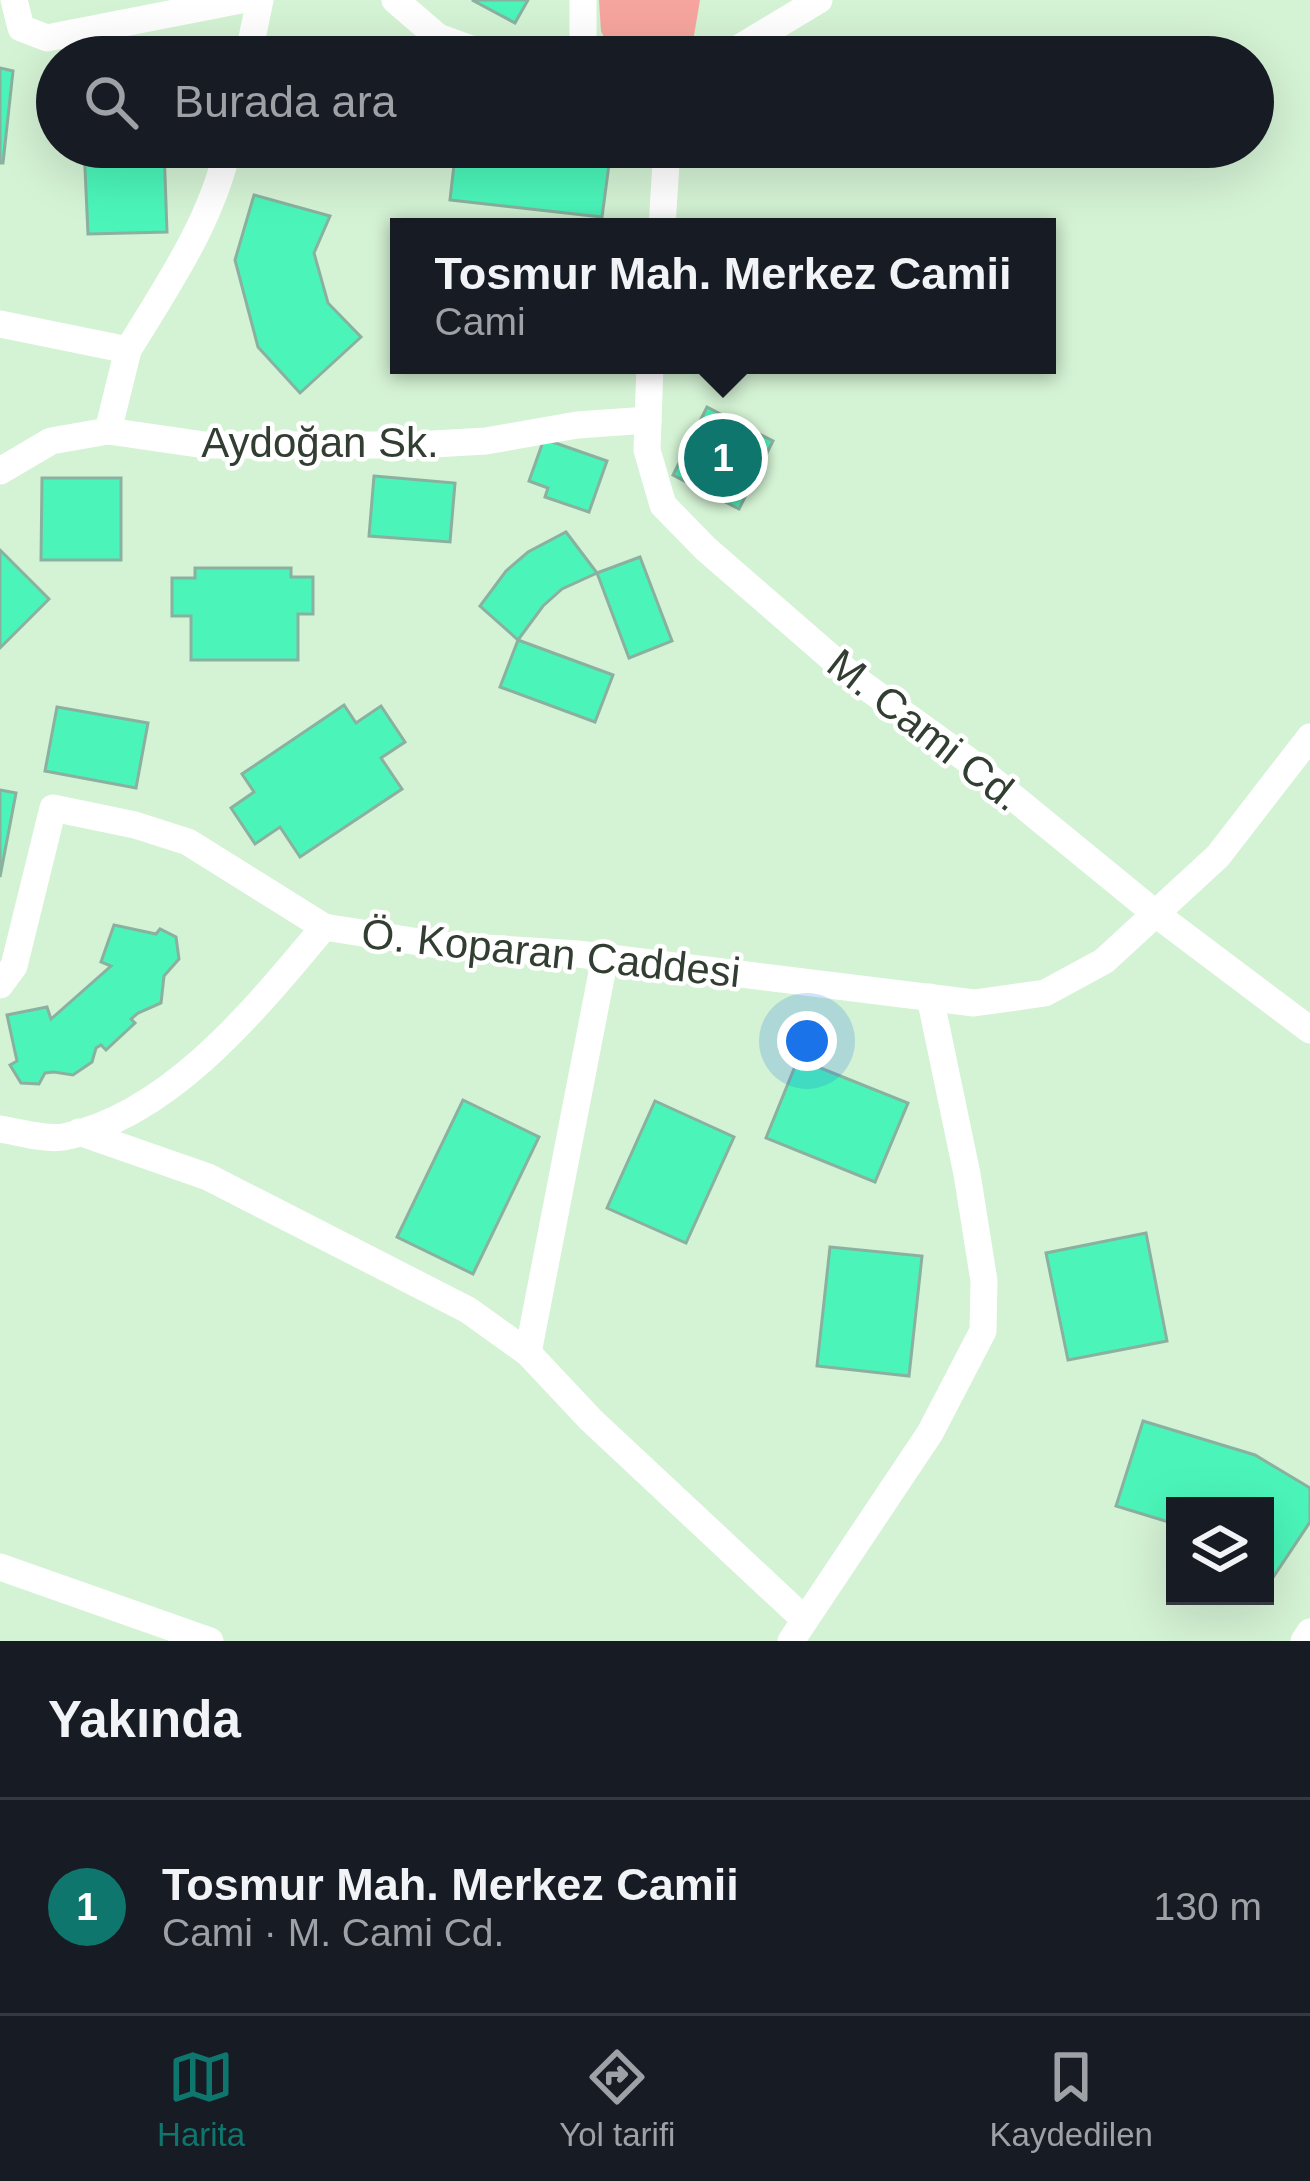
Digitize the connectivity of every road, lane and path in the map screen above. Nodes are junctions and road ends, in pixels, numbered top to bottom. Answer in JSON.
{"nodes":[{"id":1,"x":14,"y":0,"type":"edge"},
{"id":2,"x":241,"y":0,"type":"edge"},
{"id":3,"x":260,"y":0,"type":"edge"},
{"id":4,"x":394,"y":0,"type":"edge"},
{"id":5,"x":583,"y":0,"type":"edge"},
{"id":6,"x":819,"y":0,"type":"edge"},
{"id":7,"x":42,"y":36,"type":"edge"},
{"id":8,"x":57,"y":36,"type":"edge"},
{"id":9,"x":252,"y":36,"type":"edge"},
{"id":10,"x":436,"y":36,"type":"edge"},
{"id":11,"x":583,"y":36,"type":"edge"},
{"id":12,"x":759,"y":36,"type":"edge"},
{"id":13,"x":224,"y":168,"type":"edge"},
{"id":14,"x":666,"y":168,"type":"edge"},
{"id":15,"x":663,"y":218,"type":"edge"},
{"id":16,"x":0,"y":324,"type":"edge"},
{"id":17,"x":128,"y":350,"type":"junction"},
{"id":18,"x":650,"y":374,"type":"edge"},
{"id":19,"x":648,"y":420,"type":"junction"},
{"id":20,"x":108,"y":431,"type":"junction"},
{"id":21,"x":0,"y":471,"type":"edge"},
{"id":22,"x":1310,"y":736,"type":"edge"},
{"id":23,"x":1156,"y":914,"type":"junction"},
{"id":24,"x":324,"y":926,"type":"junction"},
{"id":25,"x":605,"y":957,"type":"junction"},
{"id":26,"x":0,"y":985,"type":"edge"},
{"id":27,"x":930,"y":998,"type":"junction"},
{"id":28,"x":1310,"y":1030,"type":"edge"},
{"id":29,"x":0,"y":1130,"type":"edge"},
{"id":30,"x":80,"y":1132,"type":"junction"},
{"id":31,"x":528,"y":1353,"type":"junction"},
{"id":32,"x":0,"y":1567,"type":"edge"},
{"id":33,"x":798,"y":1630,"type":"edge"},
{"id":34,"x":1310,"y":1632,"type":"edge"},
{"id":35,"x":210,"y":1641,"type":"edge"},
{"id":36,"x":1304,"y":1641,"type":"edge"}],
"edges":[{"from":1,"to":7,"type":"street"},
{"from":2,"to":8,"type":"street"},
{"from":3,"to":9,"type":"street"},
{"from":4,"to":10,"type":"street"},
{"from":5,"to":11,"type":"street"},
{"from":6,"to":12,"type":"street"},
{"from":13,"to":17,"type":"street"},
{"from":14,"to":15,"type":"street"},
{"from":16,"to":17,"type":"street"},
{"from":17,"to":20,"type":"street"},
{"from":18,"to":19,"type":"street","name":"M. Cami Cd."},
{"from":19,"to":20,"type":"street","name":"Aydoğan Sk."},
{"from":19,"to":23,"type":"street","name":"M. Cami Cd."},
{"from":20,"to":21,"type":"street","name":"Aydoğan Sk."},
{"from":22,"to":23,"type":"street","name":"Ö. Koparan Caddesi"},
{"from":23,"to":27,"type":"street","name":"Ö. Koparan Caddesi"},
{"from":23,"to":28,"type":"street","name":"M. Cami Cd."},
{"from":24,"to":25,"type":"street","name":"Ö. Koparan Caddesi"},
{"from":24,"to":26,"type":"street"},
{"from":24,"to":30,"type":"street","name":"Ö. Koparan Caddesi"},
{"from":25,"to":27,"type":"street","name":"Ö. Koparan Caddesi"},
{"from":25,"to":31,"type":"street"},
{"from":27,"to":33,"type":"street"},
{"from":29,"to":30,"type":"street","name":"Ö. Koparan Caddesi"},
{"from":30,"to":31,"type":"street"},
{"from":31,"to":33,"type":"street"},
{"from":32,"to":35,"type":"street"},
{"from":34,"to":36,"type":"street"}]}
